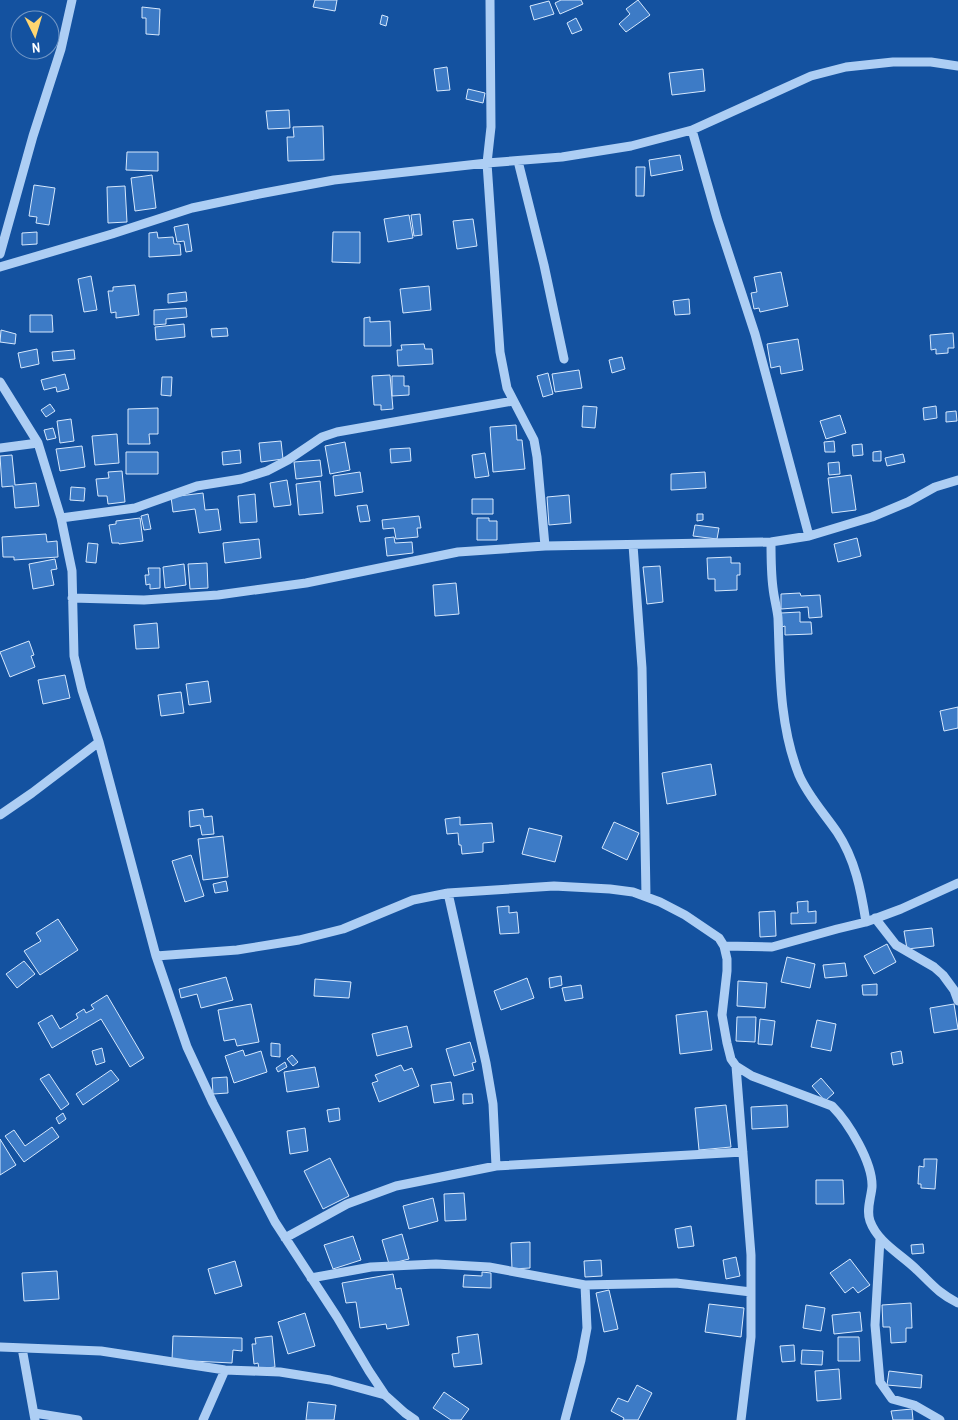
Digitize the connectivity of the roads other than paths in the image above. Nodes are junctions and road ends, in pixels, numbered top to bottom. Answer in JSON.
{"nodes":[{"id":1,"x":72,"y":0,"type":"edge"},
{"id":2,"x":490,"y":0,"type":"edge"},
{"id":3,"x":958,"y":66,"type":"edge"},
{"id":4,"x":692,"y":130,"type":"junction"},
{"id":5,"x":518,"y":161,"type":"junction"},
{"id":6,"x":487,"y":163,"type":"junction"},
{"id":7,"x":0,"y":254,"type":"edge"},
{"id":8,"x":0,"y":267,"type":"edge"},
{"id":9,"x":564,"y":359,"type":"dead end"},
{"id":10,"x":0,"y":382,"type":"edge"},
{"id":11,"x":513,"y":401,"type":"junction"},
{"id":12,"x":38,"y":443,"type":"junction"},
{"id":13,"x":0,"y":448,"type":"edge"},
{"id":14,"x":958,"y":480,"type":"edge"},
{"id":15,"x":62,"y":518,"type":"junction"},
{"id":16,"x":809,"y":536,"type":"junction"},
{"id":17,"x":771,"y":542,"type":"junction"},
{"id":18,"x":634,"y":545,"type":"junction"},
{"id":19,"x":545,"y":546,"type":"junction"},
{"id":20,"x":72,"y":598,"type":"junction"},
{"id":21,"x":99,"y":742,"type":"junction"},
{"id":22,"x":0,"y":815,"type":"edge"},
{"id":23,"x":958,"y":883,"type":"edge"},
{"id":24,"x":448,"y":893,"type":"junction"},
{"id":25,"x":646,"y":896,"type":"junction"},
{"id":26,"x":870,"y":920,"type":"junction"},
{"id":27,"x":724,"y":946,"type":"junction"},
{"id":28,"x":156,"y":956,"type":"junction"},
{"id":29,"x":958,"y":1002,"type":"edge"},
{"id":30,"x":736,"y":1066,"type":"junction"},
{"id":31,"x":743,"y":1152,"type":"junction"},
{"id":32,"x":496,"y":1166,"type":"junction"},
{"id":33,"x":285,"y":1238,"type":"junction"},
{"id":34,"x":880,"y":1239,"type":"junction"},
{"id":35,"x":312,"y":1278,"type":"junction"},
{"id":36,"x":585,"y":1285,"type":"junction"},
{"id":37,"x":751,"y":1292,"type":"junction"},
{"id":38,"x":958,"y":1303,"type":"edge"},
{"id":39,"x":0,"y":1347,"type":"edge"},
{"id":40,"x":22,"y":1348,"type":"junction"},
{"id":41,"x":225,"y":1370,"type":"junction"},
{"id":42,"x":385,"y":1395,"type":"junction"},
{"id":43,"x":35,"y":1416,"type":"edge"},
{"id":44,"x":78,"y":1420,"type":"edge"},
{"id":45,"x":203,"y":1420,"type":"edge"},
{"id":46,"x":416,"y":1420,"type":"edge"},
{"id":47,"x":564,"y":1420,"type":"edge"},
{"id":48,"x":741,"y":1420,"type":"edge"},
{"id":49,"x":940,"y":1420,"type":"edge"}],
"edges":[{"from":1,"to":7,"type":"street"},
{"from":2,"to":6,"type":"street"},
{"from":3,"to":4,"type":"street"},
{"from":4,"to":5,"type":"street"},
{"from":4,"to":16,"type":"street"},
{"from":5,"to":6,"type":"street"},
{"from":5,"to":9,"type":"street"},
{"from":6,"to":8,"type":"street"},
{"from":6,"to":11,"type":"street"},
{"from":10,"to":12,"type":"street"},
{"from":11,"to":15,"type":"street"},
{"from":11,"to":19,"type":"street"},
{"from":12,"to":13,"type":"street"},
{"from":12,"to":15,"type":"street"},
{"from":14,"to":16,"type":"street"},
{"from":15,"to":20,"type":"street"},
{"from":16,"to":17,"type":"street"},
{"from":17,"to":18,"type":"street"},
{"from":17,"to":26,"type":"street"},
{"from":18,"to":19,"type":"street"},
{"from":18,"to":25,"type":"street"},
{"from":19,"to":20,"type":"street"},
{"from":20,"to":21,"type":"street"},
{"from":21,"to":22,"type":"street"},
{"from":21,"to":28,"type":"street"},
{"from":23,"to":26,"type":"street"},
{"from":24,"to":25,"type":"street"},
{"from":24,"to":28,"type":"street"},
{"from":24,"to":32,"type":"street"},
{"from":25,"to":27,"type":"street"},
{"from":26,"to":27,"type":"street"},
{"from":26,"to":29,"type":"street"},
{"from":27,"to":30,"type":"street"},
{"from":28,"to":33,"type":"street"},
{"from":30,"to":31,"type":"street"},
{"from":30,"to":34,"type":"street"},
{"from":31,"to":32,"type":"street"},
{"from":31,"to":37,"type":"street"},
{"from":32,"to":33,"type":"street"},
{"from":33,"to":35,"type":"street"},
{"from":34,"to":38,"type":"street"},
{"from":34,"to":49,"type":"street"},
{"from":35,"to":36,"type":"street"},
{"from":35,"to":42,"type":"street"},
{"from":36,"to":37,"type":"street"},
{"from":36,"to":47,"type":"street"},
{"from":37,"to":48,"type":"street"},
{"from":39,"to":40,"type":"street"},
{"from":40,"to":41,"type":"street"},
{"from":40,"to":43,"type":"street"},
{"from":41,"to":42,"type":"street"},
{"from":41,"to":45,"type":"street"},
{"from":42,"to":46,"type":"street"},
{"from":43,"to":44,"type":"street"}]}
